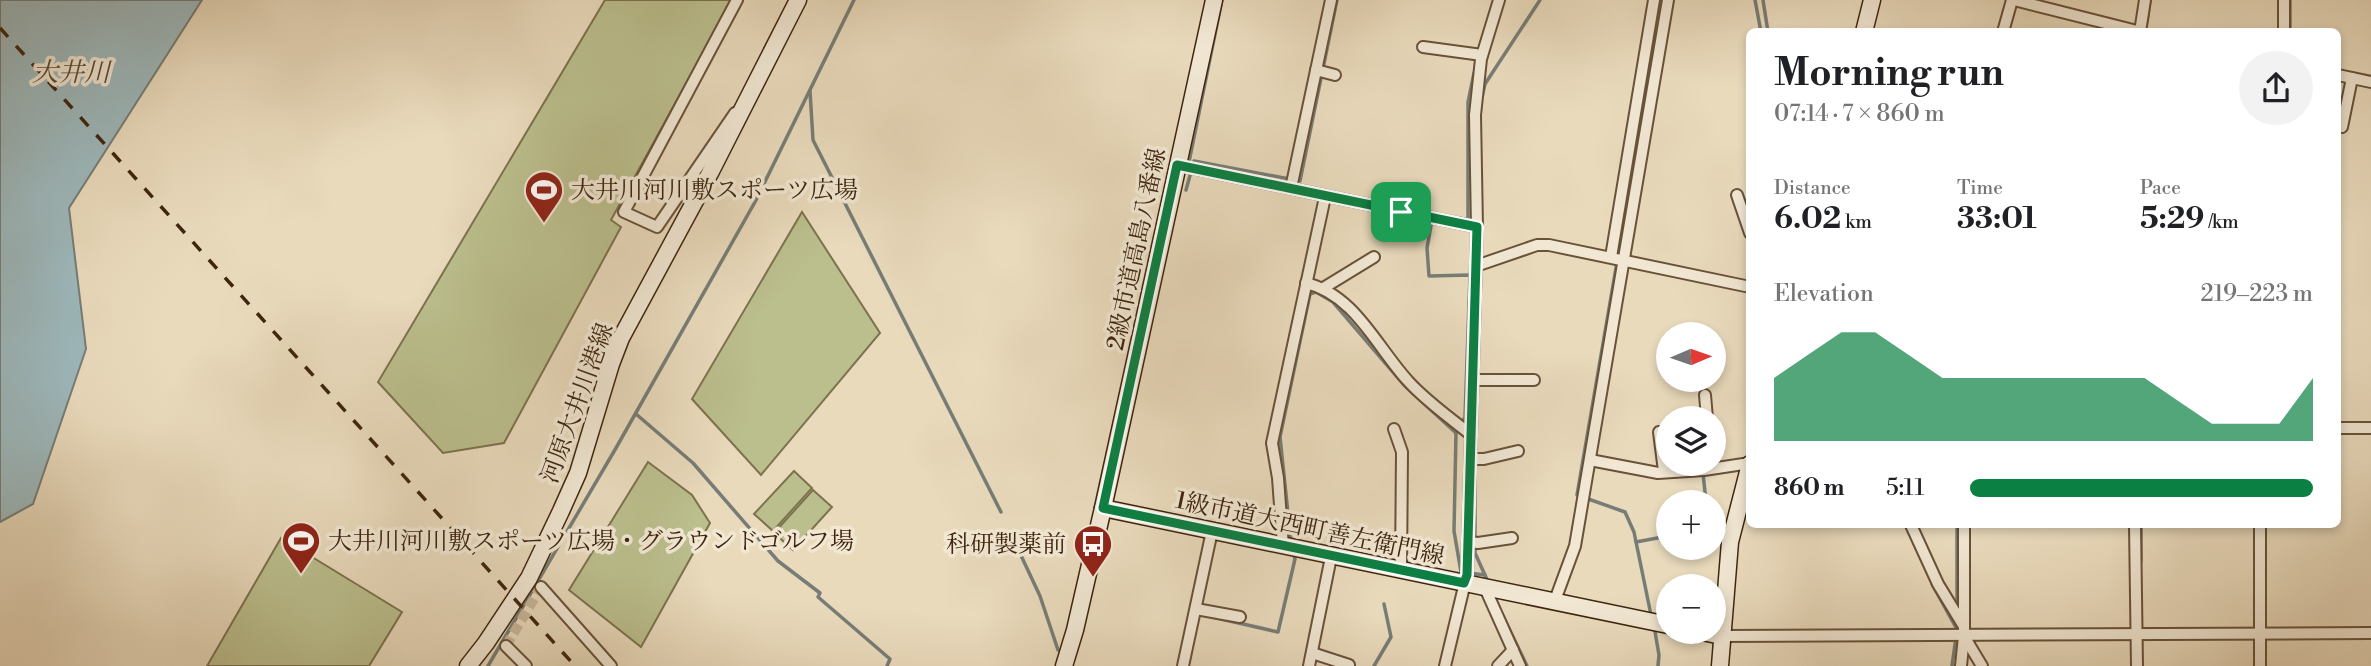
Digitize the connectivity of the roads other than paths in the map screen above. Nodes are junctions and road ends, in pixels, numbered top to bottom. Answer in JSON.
{"nodes":[{"id":1,"x":737,"y":0,"type":"edge"},
{"id":2,"x":798,"y":0,"type":"edge"},
{"id":3,"x":1214,"y":0,"type":"edge"},
{"id":4,"x":1331,"y":0,"type":"edge"},
{"id":5,"x":1499,"y":0,"type":"edge"},
{"id":6,"x":1654,"y":0,"type":"edge"},
{"id":7,"x":1668,"y":0,"type":"edge"},
{"id":8,"x":1872,"y":0,"type":"edge"},
{"id":9,"x":2013,"y":0,"type":"edge"},
{"id":10,"x":2145,"y":0,"type":"edge"},
{"id":11,"x":2284,"y":0,"type":"edge"},
{"id":12,"x":1865,"y":28,"type":"edge"},
{"id":13,"x":2004,"y":28,"type":"edge"},
{"id":14,"x":2128,"y":28,"type":"edge"},
{"id":15,"x":2140,"y":28,"type":"edge"},
{"id":16,"x":2284,"y":28,"type":"edge"},
{"id":17,"x":1423,"y":47,"type":"dead end"},
{"id":18,"x":1482,"y":55,"type":"junction"},
{"id":19,"x":1316,"y":70,"type":"junction"},
{"id":20,"x":1335,"y":75,"type":"dead end"},
{"id":21,"x":2341,"y":76,"type":"edge"},
{"id":22,"x":2352,"y":78,"type":"junction"},
{"id":23,"x":2371,"y":82,"type":"edge"},
{"id":24,"x":741,"y":113,"type":"junction"},
{"id":25,"x":2342,"y":127,"type":"dead end"},
{"id":26,"x":1177,"y":165,"type":"junction"},
{"id":27,"x":1291,"y":188,"type":"junction"},
{"id":28,"x":1737,"y":195,"type":"dead end"},
{"id":29,"x":1325,"y":197,"type":"junction"},
{"id":30,"x":1746,"y":221,"type":"edge"},
{"id":31,"x":1477,"y":227,"type":"junction"},
{"id":32,"x":1374,"y":257,"type":"dead end"},
{"id":33,"x":1611,"y":257,"type":"junction"},
{"id":34,"x":1624,"y":260,"type":"junction"},
{"id":35,"x":1476,"y":266,"type":"junction"},
{"id":36,"x":1306,"y":283,"type":"junction"},
{"id":37,"x":1746,"y":286,"type":"edge"},
{"id":38,"x":1325,"y":287,"type":"junction"},
{"id":39,"x":1473,"y":380,"type":"junction"},
{"id":40,"x":1534,"y":380,"type":"dead end"},
{"id":41,"x":1705,"y":395,"type":"dead end"},
{"id":42,"x":1706,"y":406,"type":"edge"},
{"id":43,"x":2341,"y":428,"type":"edge"},
{"id":44,"x":2371,"y":428,"type":"edge"},
{"id":45,"x":1394,"y":429,"type":"dead end"},
{"id":46,"x":1470,"y":434,"type":"junction"},
{"id":47,"x":1518,"y":451,"type":"dead end"},
{"id":48,"x":1471,"y":459,"type":"junction"},
{"id":49,"x":1590,"y":460,"type":"junction"},
{"id":50,"x":1746,"y":463,"type":"edge"},
{"id":51,"x":1726,"y":465,"type":"edge"},
{"id":52,"x":1656,"y":472,"type":"edge"},
{"id":53,"x":1746,"y":479,"type":"edge"},
{"id":54,"x":1103,"y":508,"type":"junction"},
{"id":55,"x":1912,"y":528,"type":"edge"},
{"id":56,"x":1964,"y":528,"type":"edge"},
{"id":57,"x":2135,"y":528,"type":"edge"},
{"id":58,"x":2260,"y":528,"type":"edge"},
{"id":59,"x":1212,"y":531,"type":"junction"},
{"id":60,"x":1512,"y":538,"type":"dead end"},
{"id":61,"x":1468,"y":542,"type":"junction"},
{"id":62,"x":1283,"y":546,"type":"junction"},
{"id":63,"x":1331,"y":556,"type":"junction"},
{"id":64,"x":1401,"y":571,"type":"junction"},
{"id":65,"x":1464,"y":583,"type":"junction"},
{"id":66,"x":541,"y":587,"type":"dead end"},
{"id":67,"x":1485,"y":587,"type":"junction"},
{"id":68,"x":1726,"y":589,"type":"edge"},
{"id":69,"x":1554,"y":603,"type":"junction"},
{"id":70,"x":1196,"y":609,"type":"junction"},
{"id":71,"x":1240,"y":617,"type":"dead end"},
{"id":72,"x":1656,"y":623,"type":"edge"},
{"id":73,"x":1964,"y":632,"type":"junction"},
{"id":74,"x":2371,"y":633,"type":"edge"},
{"id":75,"x":2137,"y":634,"type":"junction"},
{"id":76,"x":2260,"y":634,"type":"junction"},
{"id":77,"x":1726,"y":636,"type":"edge"},
{"id":78,"x":1721,"y":644,"type":"edge"},
{"id":79,"x":506,"y":646,"type":"dead end"},
{"id":80,"x":1513,"y":650,"type":"junction"},
{"id":81,"x":1312,"y":653,"type":"junction"},
{"id":82,"x":1349,"y":665,"type":"edge"},
{"id":83,"x":468,"y":666,"type":"edge"},
{"id":84,"x":526,"y":666,"type":"edge"},
{"id":85,"x":611,"y":666,"type":"edge"},
{"id":86,"x":1064,"y":666,"type":"edge"},
{"id":87,"x":1183,"y":666,"type":"edge"},
{"id":88,"x":1309,"y":666,"type":"edge"},
{"id":89,"x":1445,"y":666,"type":"edge"},
{"id":90,"x":1498,"y":666,"type":"edge"},
{"id":91,"x":1520,"y":666,"type":"edge"},
{"id":92,"x":1720,"y":666,"type":"edge"},
{"id":93,"x":1961,"y":666,"type":"edge"},
{"id":94,"x":1982,"y":666,"type":"edge"},
{"id":95,"x":2137,"y":666,"type":"edge"},
{"id":96,"x":2260,"y":666,"type":"edge"}],
"edges":[{"from":1,"to":24,"type":"street"},
{"from":2,"to":24,"type":"street","name":"河原大井川港線"},
{"from":3,"to":26,"type":"street","name":"2級市道高島八番線"},
{"from":4,"to":19,"type":"street"},
{"from":5,"to":18,"type":"street"},
{"from":6,"to":33,"type":"street"},
{"from":7,"to":34,"type":"street"},
{"from":8,"to":12,"type":"street"},
{"from":9,"to":13,"type":"street"},
{"from":9,"to":14,"type":"street"},
{"from":10,"to":15,"type":"street"},
{"from":11,"to":16,"type":"street"},
{"from":17,"to":18,"type":"street"},
{"from":18,"to":31,"type":"street"},
{"from":19,"to":20,"type":"street"},
{"from":19,"to":27,"type":"street"},
{"from":21,"to":22,"type":"street"},
{"from":22,"to":23,"type":"street"},
{"from":22,"to":25,"type":"street"},
{"from":24,"to":83,"type":"street","name":"河原大井川港線"},
{"from":26,"to":27,"type":"street"},
{"from":26,"to":54,"type":"street","name":"2級市道高島八番線"},
{"from":27,"to":29,"type":"street"},
{"from":28,"to":30,"type":"street"},
{"from":29,"to":31,"type":"street"},
{"from":29,"to":36,"type":"street"},
{"from":31,"to":35,"type":"street"},
{"from":32,"to":38,"type":"street"},
{"from":33,"to":34,"type":"street"},
{"from":33,"to":35,"type":"street"},
{"from":34,"to":37,"type":"street"},
{"from":34,"to":49,"type":"street"},
{"from":35,"to":39,"type":"street"},
{"from":36,"to":38,"type":"street"},
{"from":36,"to":62,"type":"street"},
{"from":38,"to":46,"type":"street"},
{"from":39,"to":40,"type":"street"},
{"from":39,"to":46,"type":"street"},
{"from":41,"to":42,"type":"street"},
{"from":43,"to":44,"type":"street"},
{"from":45,"to":64,"type":"street"},
{"from":46,"to":48,"type":"street"},
{"from":47,"to":48,"type":"street"},
{"from":48,"to":61,"type":"street"},
{"from":49,"to":52,"type":"street"},
{"from":49,"to":69,"type":"street"},
{"from":50,"to":51,"type":"street"},
{"from":53,"to":68,"type":"street"},
{"from":54,"to":59,"type":"street","name":"1級市道大西町善左衛門線"},
{"from":54,"to":86,"type":"street"},
{"from":55,"to":73,"type":"street"},
{"from":56,"to":73,"type":"street"},
{"from":57,"to":75,"type":"street"},
{"from":58,"to":76,"type":"street"},
{"from":59,"to":62,"type":"street","name":"1級市道大西町善左衛門線"},
{"from":59,"to":70,"type":"street"},
{"from":60,"to":61,"type":"street"},
{"from":61,"to":65,"type":"street"},
{"from":62,"to":63,"type":"street","name":"1級市道大西町善左衛門線"},
{"from":63,"to":64,"type":"street","name":"1級市道大西町善左衛門線"},
{"from":63,"to":81,"type":"street"},
{"from":64,"to":65,"type":"street","name":"1級市道大西町善左衛門線"},
{"from":65,"to":67,"type":"street","name":"1級市道大西町善左衛門線"},
{"from":65,"to":89,"type":"street"},
{"from":66,"to":85,"type":"street"},
{"from":67,"to":69,"type":"street","name":"1級市道大西町善左衛門線"},
{"from":67,"to":80,"type":"street"},
{"from":69,"to":72,"type":"street","name":"1級市道大西町善左衛門線"},
{"from":70,"to":71,"type":"street"},
{"from":70,"to":87,"type":"street"},
{"from":73,"to":75,"type":"street"},
{"from":73,"to":77,"type":"street"},
{"from":73,"to":93,"type":"street"},
{"from":73,"to":94,"type":"street"},
{"from":74,"to":76,"type":"street"},
{"from":75,"to":76,"type":"street"},
{"from":75,"to":95,"type":"street"},
{"from":76,"to":96,"type":"street"},
{"from":78,"to":92,"type":"street"},
{"from":79,"to":84,"type":"street"},
{"from":80,"to":90,"type":"street"},
{"from":80,"to":91,"type":"street"},
{"from":81,"to":82,"type":"street"},
{"from":81,"to":88,"type":"street"}]}
